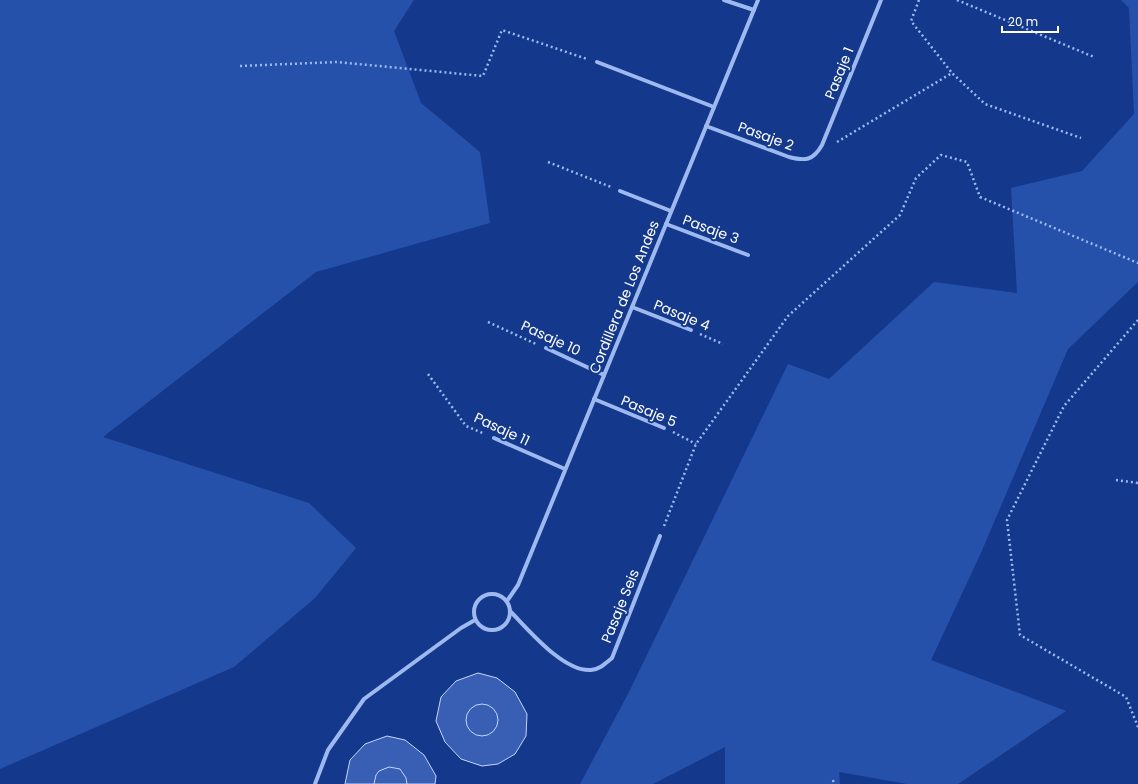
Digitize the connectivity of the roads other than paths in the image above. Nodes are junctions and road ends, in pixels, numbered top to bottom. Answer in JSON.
{"nodes":[{"id":1,"x":724,"y":0,"type":"edge"},
{"id":2,"x":758,"y":0,"type":"edge"},
{"id":3,"x":881,"y":0,"type":"edge"},
{"id":4,"x":754,"y":10,"type":"junction"},
{"id":5,"x":597,"y":62,"type":"road end"},
{"id":6,"x":714,"y":107,"type":"junction"},
{"id":7,"x":706,"y":126,"type":"junction"},
{"id":8,"x":817,"y":153,"type":"joint"},
{"id":9,"x":620,"y":191,"type":"road end"},
{"id":10,"x":671,"y":211,"type":"junction"},
{"id":11,"x":666,"y":224,"type":"junction"},
{"id":12,"x":748,"y":255,"type":"dead end"},
{"id":13,"x":632,"y":307,"type":"junction"},
{"id":14,"x":691,"y":330,"type":"road end"},
{"id":15,"x":546,"y":348,"type":"road end"},
{"id":16,"x":604,"y":375,"type":"junction"},
{"id":17,"x":594,"y":399,"type":"junction"},
{"id":18,"x":664,"y":428,"type":"road end"},
{"id":19,"x":494,"y":438,"type":"road end"},
{"id":20,"x":565,"y":469,"type":"junction"},
{"id":21,"x":660,"y":536,"type":"road end"},
{"id":22,"x":507,"y":601,"type":"junction"},
{"id":23,"x":510,"y":611,"type":"junction"},
{"id":24,"x":475,"y":620,"type":"junction"},
{"id":25,"x":315,"y":784,"type":"edge"}],
"edges":[{"from":1,"to":4,"type":"street"},
{"from":2,"to":4,"type":"street","name":"Cordillera de Los Andes"},
{"from":3,"to":8,"type":"street","name":"Pasaje 1"},
{"from":4,"to":6,"type":"street","name":"Cordillera de Los Andes"},
{"from":5,"to":6,"type":"street"},
{"from":6,"to":7,"type":"street","name":"Cordillera de Los Andes"},
{"from":7,"to":8,"type":"street","name":"Pasaje 2"},
{"from":7,"to":10,"type":"street","name":"Cordillera de Los Andes"},
{"from":9,"to":10,"type":"street"},
{"from":10,"to":11,"type":"street","name":"Cordillera de Los Andes"},
{"from":11,"to":12,"type":"street","name":"Pasaje 3"},
{"from":11,"to":13,"type":"street","name":"Cordillera de Los Andes"},
{"from":13,"to":14,"type":"street","name":"Pasaje 4"},
{"from":13,"to":16,"type":"street","name":"Cordillera de Los Andes"},
{"from":15,"to":16,"type":"street","name":"Pasaje 10"},
{"from":16,"to":17,"type":"street","name":"Cordillera de Los Andes"},
{"from":17,"to":18,"type":"street","name":"Pasaje 5"},
{"from":17,"to":20,"type":"street","name":"Cordillera de Los Andes"},
{"from":19,"to":20,"type":"street","name":"Pasaje 11"},
{"from":20,"to":22,"type":"street","name":"Cordillera de Los Andes"},
{"from":21,"to":23,"type":"street","name":"Pasaje Seis"},
{"from":22,"to":23,"type":"street"},
{"from":22,"to":24,"type":"street"},
{"from":23,"to":24,"type":"street"},
{"from":24,"to":25,"type":"street"}]}
